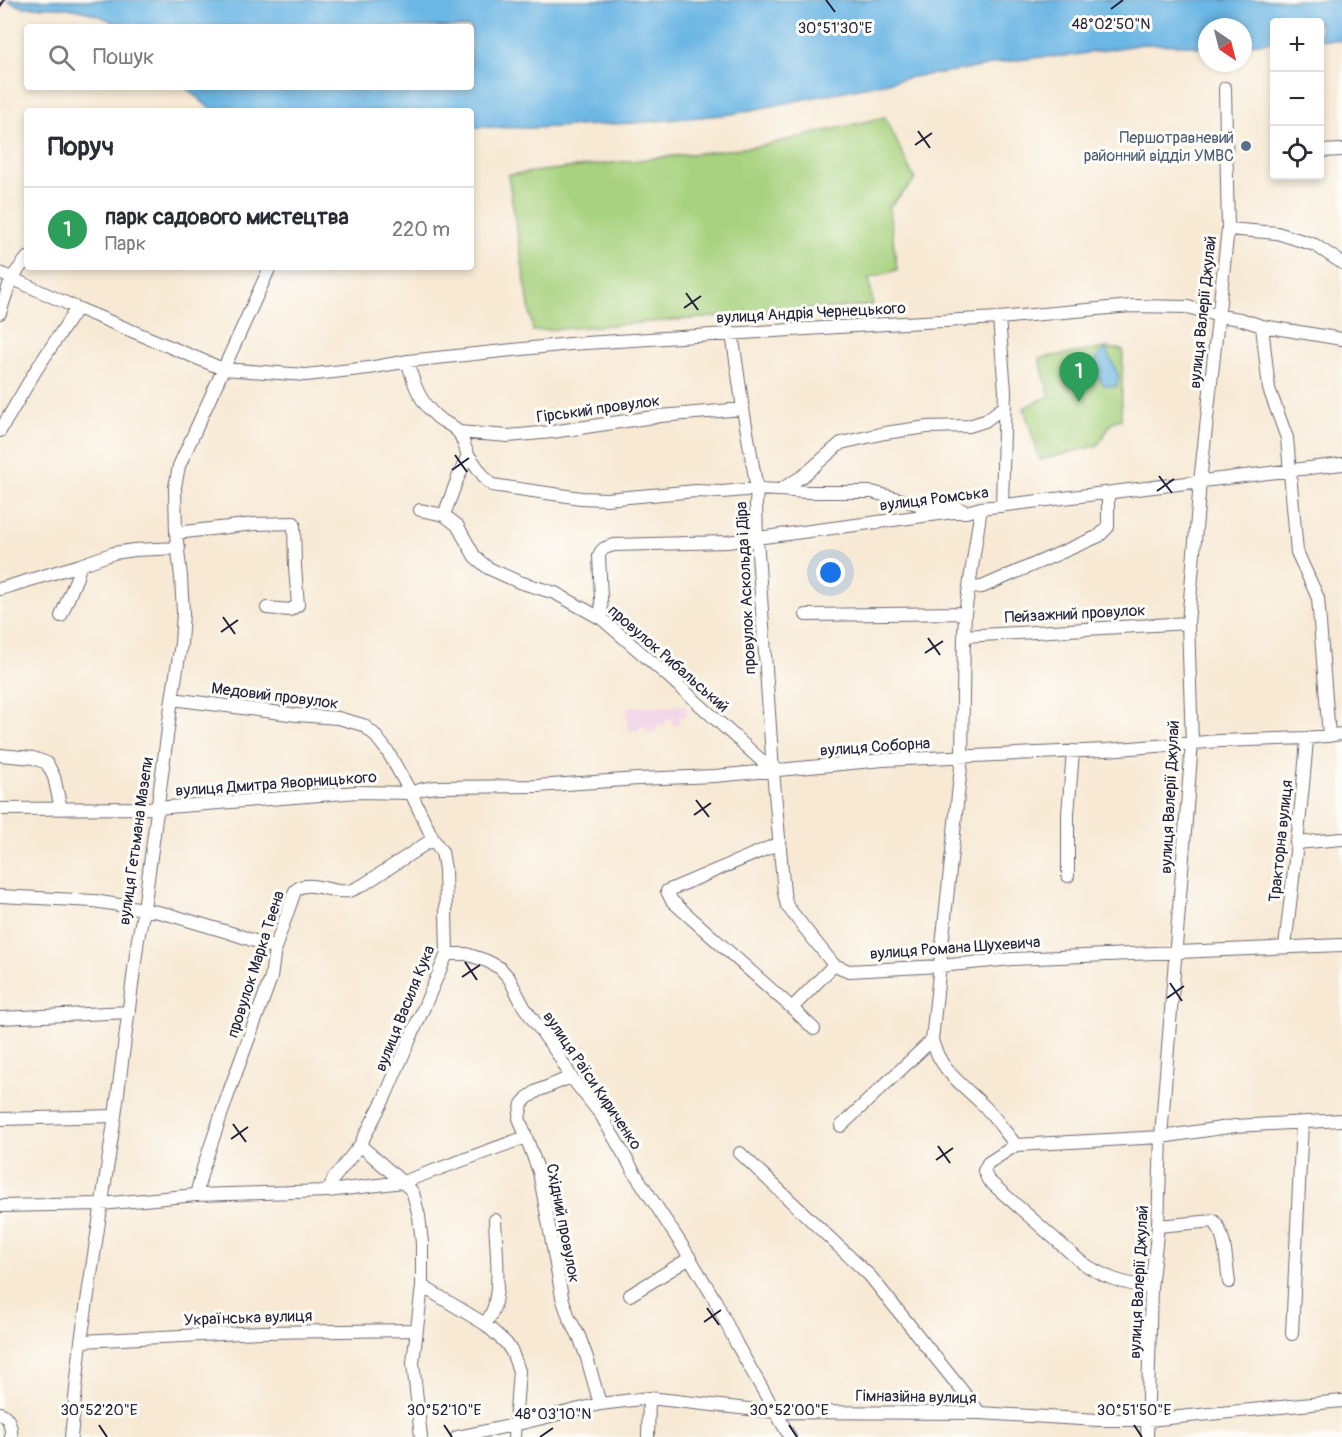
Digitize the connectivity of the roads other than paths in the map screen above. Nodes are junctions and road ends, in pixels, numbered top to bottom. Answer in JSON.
{"nodes":[{"id":1,"x":1225,"y":88,"type":"dead end"},
{"id":2,"x":1342,"y":150,"type":"edge"},
{"id":3,"x":1324,"y":151,"type":"edge"},
{"id":4,"x":1228,"y":229,"type":"junction"},
{"id":5,"x":24,"y":260,"type":"edge"},
{"id":6,"x":1342,"y":263,"type":"edge"},
{"id":7,"x":269,"y":270,"type":"edge"},
{"id":8,"x":5,"y":276,"type":"edge"},
{"id":9,"x":78,"y":308,"type":"junction"},
{"id":10,"x":0,"y":313,"type":"edge"},
{"id":11,"x":1219,"y":316,"type":"junction"},
{"id":12,"x":999,"y":318,"type":"junction"},
{"id":13,"x":1262,"y":326,"type":"junction"},
{"id":14,"x":732,"y":333,"type":"junction"},
{"id":15,"x":1342,"y":339,"type":"edge"},
{"id":16,"x":408,"y":361,"type":"junction"},
{"id":17,"x":223,"y":369,"type":"junction"},
{"id":18,"x":1005,"y":406,"type":"junction"},
{"id":19,"x":743,"y":410,"type":"junction"},
{"id":20,"x":0,"y":430,"type":"edge"},
{"id":21,"x":458,"y":432,"type":"junction"},
{"id":22,"x":468,"y":455,"type":"junction"},
{"id":23,"x":1342,"y":464,"type":"edge"},
{"id":24,"x":1291,"y":471,"type":"junction"},
{"id":25,"x":1200,"y":482,"type":"junction"},
{"id":26,"x":757,"y":489,"type":"junction"},
{"id":27,"x":780,"y":490,"type":"junction"},
{"id":28,"x":1108,"y":493,"type":"junction"},
{"id":29,"x":1002,"y":506,"type":"junction"},
{"id":30,"x":981,"y":508,"type":"junction"},
{"id":31,"x":420,"y":510,"type":"dead end"},
{"id":32,"x":966,"y":512,"type":"junction"},
{"id":33,"x":444,"y":515,"type":"junction"},
{"id":34,"x":176,"y":533,"type":"junction"},
{"id":35,"x":757,"y":538,"type":"junction"},
{"id":36,"x":178,"y":548,"type":"junction"},
{"id":37,"x":80,"y":565,"type":"junction"},
{"id":38,"x":969,"y":588,"type":"junction"},
{"id":39,"x":0,"y":589,"type":"edge"},
{"id":40,"x":267,"y":609,"type":"dead end"},
{"id":41,"x":965,"y":613,"type":"junction"},
{"id":42,"x":806,"y":615,"type":"dead end"},
{"id":43,"x":61,"y":616,"type":"dead end"},
{"id":44,"x":602,"y":619,"type":"junction"},
{"id":45,"x":1188,"y":623,"type":"junction"},
{"id":46,"x":964,"y":636,"type":"junction"},
{"id":47,"x":171,"y":699,"type":"junction"},
{"id":48,"x":1342,"y":734,"type":"edge"},
{"id":49,"x":1329,"y":736,"type":"junction"},
{"id":50,"x":1307,"y":738,"type":"junction"},
{"id":51,"x":1192,"y":743,"type":"junction"},
{"id":52,"x":1073,"y":751,"type":"junction"},
{"id":53,"x":0,"y":755,"type":"edge"},
{"id":54,"x":962,"y":757,"type":"junction"},
{"id":55,"x":772,"y":771,"type":"junction"},
{"id":56,"x":411,"y":793,"type":"junction"},
{"id":57,"x":156,"y":808,"type":"junction"},
{"id":58,"x":0,"y":809,"type":"edge"},
{"id":59,"x":61,"y":809,"type":"junction"},
{"id":60,"x":434,"y":839,"type":"junction"},
{"id":61,"x":1342,"y":839,"type":"edge"},
{"id":62,"x":780,"y":843,"type":"junction"},
{"id":63,"x":1296,"y":843,"type":"junction"},
{"id":64,"x":1068,"y":876,"type":"dead end"},
{"id":65,"x":0,"y":896,"type":"edge"},
{"id":66,"x":144,"y":909,"type":"junction"},
{"id":67,"x":1342,"y":945,"type":"edge"},
{"id":68,"x":1286,"y":947,"type":"junction"},
{"id":69,"x":275,"y":948,"type":"junction"},
{"id":70,"x":1176,"y":952,"type":"junction"},
{"id":71,"x":447,"y":954,"type":"junction"},
{"id":72,"x":834,"y":965,"type":"junction"},
{"id":73,"x":940,"y":966,"type":"junction"},
{"id":74,"x":792,"y":1008,"type":"junction"},
{"id":75,"x":129,"y":1012,"type":"junction"},
{"id":76,"x":0,"y":1018,"type":"edge"},
{"id":77,"x":814,"y":1029,"type":"dead end"},
{"id":78,"x":932,"y":1040,"type":"junction"},
{"id":79,"x":572,"y":1077,"type":"junction"},
{"id":80,"x":115,"y":1116,"type":"junction"},
{"id":81,"x":0,"y":1119,"type":"edge"},
{"id":82,"x":1342,"y":1120,"type":"edge"},
{"id":83,"x":1302,"y":1122,"type":"junction"},
{"id":84,"x":841,"y":1126,"type":"dead end"},
{"id":85,"x":526,"y":1137,"type":"junction"},
{"id":86,"x":1161,"y":1137,"type":"junction"},
{"id":87,"x":360,"y":1145,"type":"junction"},
{"id":88,"x":1016,"y":1145,"type":"junction"},
{"id":89,"x":740,"y":1153,"type":"dead end"},
{"id":90,"x":403,"y":1182,"type":"junction"},
{"id":91,"x":328,"y":1191,"type":"junction"},
{"id":92,"x":196,"y":1195,"type":"junction"},
{"id":93,"x":101,"y":1204,"type":"junction"},
{"id":94,"x":0,"y":1206,"type":"edge"},
{"id":95,"x":495,"y":1220,"type":"dead end"},
{"id":96,"x":1158,"y":1226,"type":"junction"},
{"id":97,"x":690,"y":1258,"type":"junction"},
{"id":98,"x":1229,"y":1282,"type":"dead end"},
{"id":99,"x":422,"y":1286,"type":"junction"},
{"id":100,"x":1151,"y":1288,"type":"junction"},
{"id":101,"x":630,"y":1295,"type":"dead end"},
{"id":102,"x":485,"y":1324,"type":"junction"},
{"id":103,"x":417,"y":1330,"type":"junction"},
{"id":104,"x":1292,"y":1335,"type":"dead end"},
{"id":105,"x":81,"y":1341,"type":"junction"},
{"id":106,"x":649,"y":1398,"type":"junction"},
{"id":107,"x":1342,"y":1401,"type":"edge"},
{"id":108,"x":600,"y":1404,"type":"junction"},
{"id":109,"x":774,"y":1412,"type":"junction"},
{"id":110,"x":0,"y":1413,"type":"edge"},
{"id":111,"x":980,"y":1413,"type":"junction"},
{"id":112,"x":1148,"y":1420,"type":"junction"},
{"id":113,"x":514,"y":1431,"type":"edge"},
{"id":114,"x":11,"y":1437,"type":"edge"},
{"id":115,"x":70,"y":1437,"type":"edge"},
{"id":116,"x":421,"y":1437,"type":"edge"},
{"id":117,"x":457,"y":1437,"type":"edge"},
{"id":118,"x":648,"y":1437,"type":"edge"},
{"id":119,"x":790,"y":1437,"type":"edge"},
{"id":120,"x":1147,"y":1437,"type":"edge"}],
"edges":[{"from":1,"to":4,"type":"street","name":"вулиця Валерії Джулай"},
{"from":2,"to":3,"type":"street"},
{"from":4,"to":6,"type":"street"},
{"from":4,"to":11,"type":"street","name":"вулиця Валерії Джулай"},
{"from":5,"to":8,"type":"street"},
{"from":7,"to":17,"type":"street","name":"вулиця Гетьмана Мазепи"},
{"from":8,"to":9,"type":"street","name":"вулиця Андрія Чернецького"},
{"from":8,"to":10,"type":"street"},
{"from":9,"to":17,"type":"street","name":"вулиця Андрія Чернецького"},
{"from":9,"to":20,"type":"street"},
{"from":11,"to":12,"type":"street","name":"вулиця Андрія Чернецького"},
{"from":11,"to":13,"type":"street","name":"вулиця Андрія Чернецького"},
{"from":11,"to":25,"type":"street","name":"вулиця Валерії Джулай"},
{"from":12,"to":14,"type":"street","name":"вулиця Андрія Чернецького"},
{"from":12,"to":18,"type":"street"},
{"from":13,"to":15,"type":"street","name":"вулиця Андрія Чернецького"},
{"from":13,"to":24,"type":"street"},
{"from":14,"to":16,"type":"street","name":"вулиця Андрія Чернецького"},
{"from":14,"to":19,"type":"street","name":"провулок Аскольда і Діра"},
{"from":16,"to":17,"type":"street","name":"вулиця Андрія Чернецького"},
{"from":16,"to":21,"type":"street"},
{"from":17,"to":34,"type":"street","name":"вулиця Гетьмана Мазепи"},
{"from":18,"to":27,"type":"street"},
{"from":18,"to":29,"type":"street"},
{"from":19,"to":21,"type":"street","name":"Гірський провулок"},
{"from":19,"to":26,"type":"street","name":"провулок Аскольда і Діра"},
{"from":21,"to":22,"type":"street"},
{"from":22,"to":26,"type":"street"},
{"from":22,"to":33,"type":"street"},
{"from":23,"to":24,"type":"street","name":"вулиця Ромська"},
{"from":24,"to":25,"type":"street","name":"вулиця Ромська"},
{"from":24,"to":49,"type":"street"},
{"from":25,"to":28,"type":"street","name":"вулиця Ромська"},
{"from":25,"to":45,"type":"street","name":"вулиця Валерії Джулай"},
{"from":26,"to":27,"type":"street"},
{"from":26,"to":35,"type":"street","name":"провулок Аскольда і Діра"},
{"from":27,"to":32,"type":"street"},
{"from":28,"to":29,"type":"street","name":"вулиця Ромська"},
{"from":28,"to":38,"type":"street"},
{"from":29,"to":30,"type":"street","name":"вулиця Ромська"},
{"from":30,"to":32,"type":"street","name":"вулиця Ромська"},
{"from":30,"to":38,"type":"street"},
{"from":31,"to":33,"type":"street"},
{"from":32,"to":35,"type":"street","name":"вулиця Ромська"},
{"from":33,"to":44,"type":"street","name":"провулок Рибальський"},
{"from":34,"to":36,"type":"street","name":"вулиця Гетьмана Мазепи"},
{"from":34,"to":40,"type":"street"},
{"from":35,"to":44,"type":"street","name":"вулиця Ромська"},
{"from":35,"to":55,"type":"street","name":"провулок Аскольда і Діра"},
{"from":36,"to":37,"type":"street"},
{"from":36,"to":47,"type":"street","name":"вулиця Гетьмана Мазепи"},
{"from":37,"to":39,"type":"street"},
{"from":37,"to":43,"type":"street"},
{"from":38,"to":41,"type":"street"},
{"from":41,"to":42,"type":"street"},
{"from":41,"to":46,"type":"street"},
{"from":44,"to":55,"type":"street","name":"провулок Рибальський"},
{"from":45,"to":46,"type":"street","name":"Пейзажний провулок"},
{"from":45,"to":51,"type":"street","name":"вулиця Валерії Джулай"},
{"from":46,"to":54,"type":"street"},
{"from":47,"to":56,"type":"street","name":"Медовий провулок"},
{"from":47,"to":57,"type":"street","name":"вулиця Гетьмана Мазепи"},
{"from":48,"to":49,"type":"street","name":"вулиця Соборна"},
{"from":49,"to":50,"type":"street","name":"вулиця Соборна"},
{"from":50,"to":51,"type":"street","name":"вулиця Соборна"},
{"from":50,"to":63,"type":"street","name":"Тракторна вулиця"},
{"from":51,"to":52,"type":"street","name":"вулиця Соборна"},
{"from":51,"to":70,"type":"street","name":"вулиця Валерії Джулай"},
{"from":52,"to":54,"type":"street","name":"вулиця Соборна"},
{"from":52,"to":64,"type":"street"},
{"from":53,"to":59,"type":"street"},
{"from":54,"to":55,"type":"street","name":"вулиця Соборна"},
{"from":54,"to":73,"type":"street"},
{"from":55,"to":56,"type":"street","name":"вулиця Соборна"},
{"from":55,"to":62,"type":"street","name":"провулок Аскольда і Діра"},
{"from":56,"to":57,"type":"street","name":"вулиця Дмитра Яворницького"},
{"from":56,"to":60,"type":"street","name":"вулиця Василя Кука"},
{"from":57,"to":59,"type":"street","name":"вулиця Дмитра Яворницького"},
{"from":57,"to":66,"type":"street","name":"вулиця Гетьмана Мазепи"},
{"from":58,"to":59,"type":"street","name":"вулиця Дмитра Яворницького"},
{"from":60,"to":69,"type":"street","name":"провулок Марка Твена"},
{"from":60,"to":71,"type":"street","name":"вулиця Василя Кука"},
{"from":61,"to":63,"type":"street"},
{"from":62,"to":72,"type":"street"},
{"from":62,"to":74,"type":"street"},
{"from":63,"to":68,"type":"street","name":"Тракторна вулиця"},
{"from":65,"to":66,"type":"street"},
{"from":66,"to":69,"type":"street"},
{"from":66,"to":75,"type":"street","name":"вулиця Гетьмана Мазепи"},
{"from":67,"to":68,"type":"street","name":"вулиця Романа Шухевича"},
{"from":68,"to":70,"type":"street","name":"вулиця Романа Шухевича"},
{"from":69,"to":92,"type":"street","name":"провулок Марка Твена"},
{"from":70,"to":73,"type":"street","name":"вулиця Романа Шухевича"},
{"from":70,"to":86,"type":"street","name":"вулиця Валерії Джулай"},
{"from":71,"to":79,"type":"street","name":"вулиця Раїси Кириченко"},
{"from":71,"to":87,"type":"street","name":"вулиця Василя Кука"},
{"from":72,"to":73,"type":"street","name":"вулиця Романа Шухевича"},
{"from":72,"to":74,"type":"street"},
{"from":73,"to":78,"type":"street"},
{"from":74,"to":77,"type":"street"},
{"from":75,"to":76,"type":"street"},
{"from":75,"to":80,"type":"street","name":"вулиця Гетьмана Мазепи"},
{"from":78,"to":84,"type":"street"},
{"from":78,"to":88,"type":"street"},
{"from":79,"to":85,"type":"street","name":"Східний провулок"},
{"from":79,"to":97,"type":"street","name":"вулиця Раїси Кириченко"},
{"from":80,"to":81,"type":"street"},
{"from":80,"to":93,"type":"street","name":"вулиця Гетьмана Мазепи"},
{"from":82,"to":83,"type":"street"},
{"from":83,"to":86,"type":"street"},
{"from":83,"to":104,"type":"street"},
{"from":85,"to":90,"type":"street"},
{"from":85,"to":108,"type":"street","name":"Східний провулок"},
{"from":86,"to":88,"type":"street"},
{"from":86,"to":96,"type":"street","name":"вулиця Валерії Джулай"},
{"from":87,"to":90,"type":"street"},
{"from":87,"to":91,"type":"street","name":"вулиця Василя Кука"},
{"from":88,"to":100,"type":"street"},
{"from":89,"to":111,"type":"street"},
{"from":90,"to":91,"type":"street"},
{"from":90,"to":99,"type":"street"},
{"from":91,"to":92,"type":"street"},
{"from":92,"to":93,"type":"street"},
{"from":93,"to":94,"type":"street"},
{"from":93,"to":105,"type":"street","name":"вулиця Гетьмана Мазепи"},
{"from":95,"to":102,"type":"street"},
{"from":96,"to":98,"type":"street"},
{"from":96,"to":100,"type":"street","name":"вулиця Валерії Джулай"},
{"from":97,"to":101,"type":"street"},
{"from":97,"to":109,"type":"street","name":"вулиця Раїси Кириченко"},
{"from":99,"to":102,"type":"street"},
{"from":99,"to":103,"type":"street"},
{"from":100,"to":112,"type":"street","name":"вулиця Валерії Джулай"},
{"from":102,"to":113,"type":"street"},
{"from":103,"to":105,"type":"street","name":"Українська вулиця"},
{"from":103,"to":116,"type":"street"},
{"from":105,"to":115,"type":"street","name":"вулиця Гетьмана Мазепи"},
{"from":106,"to":108,"type":"street","name":"Гімназійна вулиця"},
{"from":106,"to":109,"type":"street","name":"Гімназійна вулиця"},
{"from":106,"to":118,"type":"street"},
{"from":107,"to":112,"type":"street","name":"Гімназійна вулиця"},
{"from":108,"to":113,"type":"street","name":"Гімназійна вулиця"},
{"from":109,"to":111,"type":"street","name":"Гімназійна вулиця"},
{"from":109,"to":119,"type":"street","name":"вулиця Раїси Кириченко"},
{"from":110,"to":114,"type":"street"},
{"from":111,"to":112,"type":"street","name":"Гімназійна вулиця"},
{"from":112,"to":120,"type":"street","name":"вулиця Валерії Джулай"},
{"from":113,"to":117,"type":"street","name":"Гімназійна вулиця"}]}
